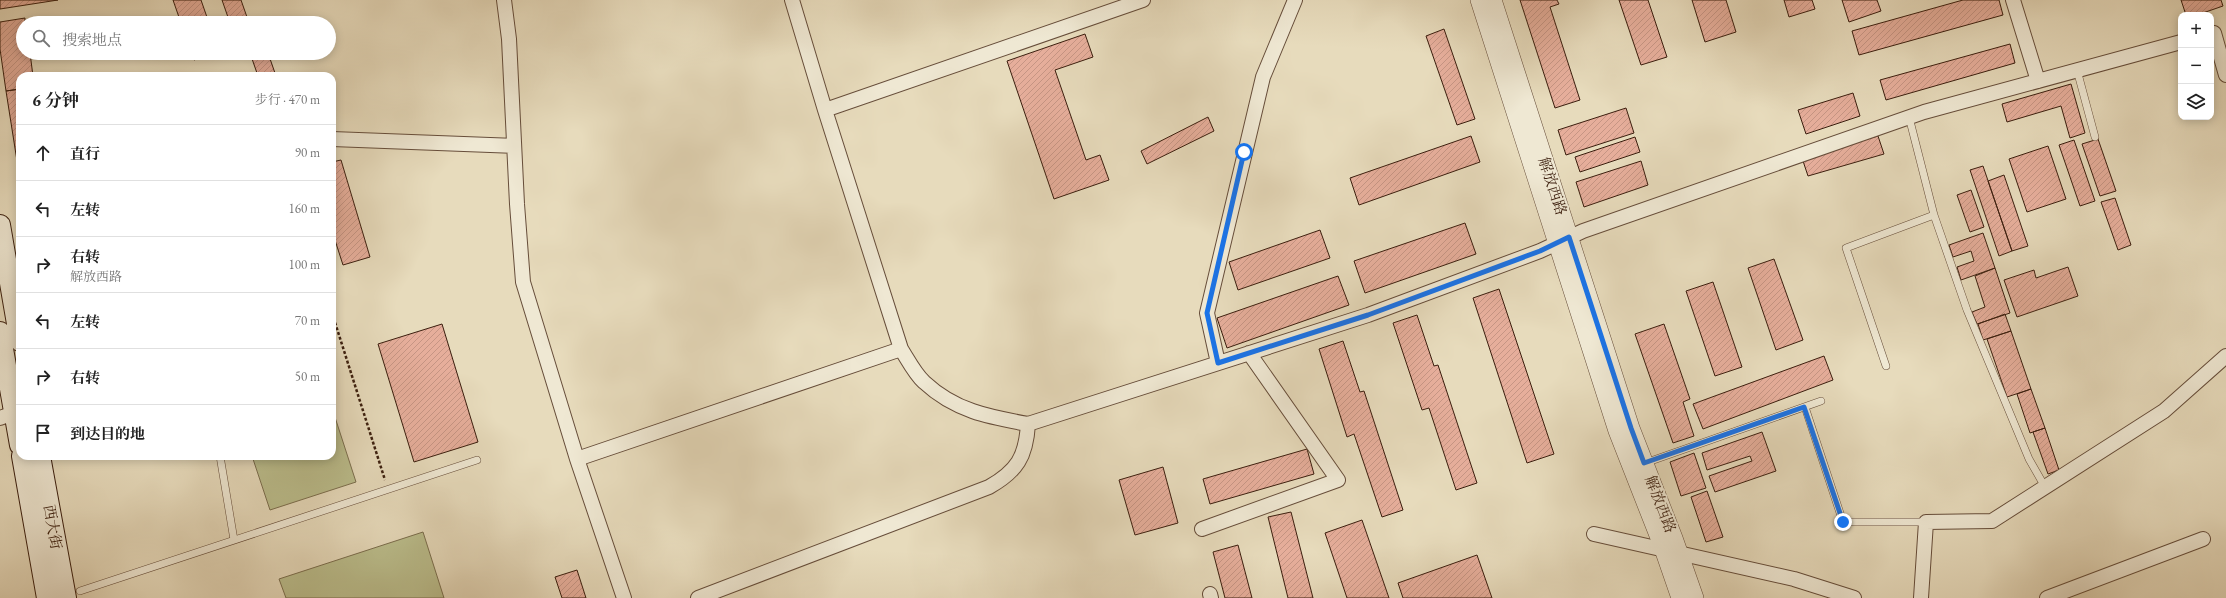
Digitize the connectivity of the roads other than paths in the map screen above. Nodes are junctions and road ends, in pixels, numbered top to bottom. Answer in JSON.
{"nodes":[{"id":1,"x":504,"y":0,"type":"edge"},
{"id":2,"x":792,"y":0,"type":"edge"},
{"id":3,"x":1143,"y":0,"type":"edge"},
{"id":4,"x":1295,"y":0,"type":"edge"},
{"id":5,"x":1479,"y":0,"type":"edge"},
{"id":6,"x":1493,"y":0,"type":"edge"},
{"id":7,"x":2013,"y":0,"type":"edge"},
{"id":8,"x":2217,"y":32,"type":"edge"},
{"id":9,"x":2178,"y":43,"type":"edge"},
{"id":10,"x":2077,"y":70,"type":"junction"},
{"id":11,"x":2226,"y":75,"type":"edge"},
{"id":12,"x":2038,"y":81,"type":"junction"},
{"id":13,"x":825,"y":110,"type":"junction"},
{"id":14,"x":1909,"y":117,"type":"junction"},
{"id":15,"x":2096,"y":136,"type":"dead end"},
{"id":16,"x":336,"y":139,"type":"edge"},
{"id":17,"x":514,"y":146,"type":"junction"},
{"id":18,"x":1934,"y":215,"type":"junction"},
{"id":19,"x":0,"y":225,"type":"edge"},
{"id":20,"x":1563,"y":240,"type":"junction"},
{"id":21,"x":16,"y":318,"type":"edge"},
{"id":22,"x":0,"y":332,"type":"edge"},
{"id":23,"x":901,"y":349,"type":"junction"},
{"id":24,"x":1249,"y":353,"type":"junction"},
{"id":25,"x":2226,"y":356,"type":"edge"},
{"id":26,"x":1218,"y":363,"type":"junction"},
{"id":27,"x":1886,"y":366,"type":"dead end"},
{"id":28,"x":1822,"y":401,"type":"dead end"},
{"id":29,"x":1804,"y":407,"type":"junction"},
{"id":30,"x":7,"y":416,"type":"edge"},
{"id":31,"x":1028,"y":424,"type":"junction"},
{"id":32,"x":16,"y":436,"type":"edge"},
{"id":33,"x":578,"y":459,"type":"junction"},
{"id":34,"x":23,"y":460,"type":"edge"},
{"id":35,"x":41,"y":460,"type":"edge"},
{"id":36,"x":221,"y":460,"type":"edge"},
{"id":37,"x":477,"y":460,"type":"dead end"},
{"id":38,"x":1644,"y":463,"type":"junction"},
{"id":39,"x":2045,"y":487,"type":"junction"},
{"id":40,"x":1926,"y":522,"type":"junction"},
{"id":41,"x":1202,"y":529,"type":"dead end"},
{"id":42,"x":1594,"y":534,"type":"dead end"},
{"id":43,"x":2203,"y":539,"type":"dead end"},
{"id":44,"x":234,"y":540,"type":"junction"},
{"id":45,"x":1671,"y":551,"type":"junction"},
{"id":46,"x":73,"y":595,"type":"edge"},
{"id":47,"x":47,"y":598,"type":"edge"},
{"id":48,"x":624,"y":598,"type":"edge"},
{"id":49,"x":698,"y":598,"type":"edge"},
{"id":50,"x":1680,"y":598,"type":"edge"},
{"id":51,"x":1695,"y":598,"type":"edge"},
{"id":52,"x":1854,"y":598,"type":"edge"},
{"id":53,"x":1921,"y":598,"type":"edge"},
{"id":54,"x":2047,"y":598,"type":"edge"}],
"edges":[{"from":1,"to":17,"type":"street"},
{"from":2,"to":13,"type":"street"},
{"from":3,"to":13,"type":"street"},
{"from":4,"to":26,"type":"street"},
{"from":5,"to":20,"type":"street","name":"解放西路"},
{"from":6,"to":20,"type":"street","name":"解放西路"},
{"from":7,"to":12,"type":"street"},
{"from":8,"to":11,"type":"street"},
{"from":9,"to":10,"type":"street"},
{"from":10,"to":12,"type":"street"},
{"from":10,"to":15,"type":"lane"},
{"from":12,"to":14,"type":"street"},
{"from":13,"to":23,"type":"street"},
{"from":14,"to":18,"type":"lane"},
{"from":14,"to":20,"type":"street"},
{"from":16,"to":17,"type":"street"},
{"from":17,"to":33,"type":"street"},
{"from":18,"to":27,"type":"lane"},
{"from":18,"to":39,"type":"lane"},
{"from":19,"to":21,"type":"main road"},
{"from":20,"to":24,"type":"street"},
{"from":20,"to":38,"type":"street","name":"解放西路"},
{"from":20,"to":45,"type":"street","name":"解放西路"},
{"from":22,"to":30,"type":"main road"},
{"from":23,"to":31,"type":"street"},
{"from":23,"to":33,"type":"street"},
{"from":24,"to":26,"type":"street"},
{"from":24,"to":41,"type":"street"},
{"from":25,"to":39,"type":"street"},
{"from":26,"to":31,"type":"street"},
{"from":28,"to":29,"type":"lane"},
{"from":29,"to":38,"type":"lane"},
{"from":29,"to":40,"type":"lane"},
{"from":30,"to":32,"type":"main road"},
{"from":31,"to":49,"type":"street"},
{"from":33,"to":48,"type":"street"},
{"from":34,"to":47,"type":"main road","name":"西大街"},
{"from":35,"to":46,"type":"main road","name":"西大街"},
{"from":36,"to":44,"type":"lane"},
{"from":37,"to":44,"type":"lane"},
{"from":38,"to":45,"type":"street","name":"解放西路"},
{"from":39,"to":40,"type":"street"},
{"from":40,"to":53,"type":"street"},
{"from":42,"to":45,"type":"street"},
{"from":43,"to":54,"type":"street"},
{"from":44,"to":46,"type":"lane"},
{"from":45,"to":50,"type":"street","name":"解放西路"},
{"from":45,"to":51,"type":"street","name":"解放西路"},
{"from":45,"to":52,"type":"street"}]}
